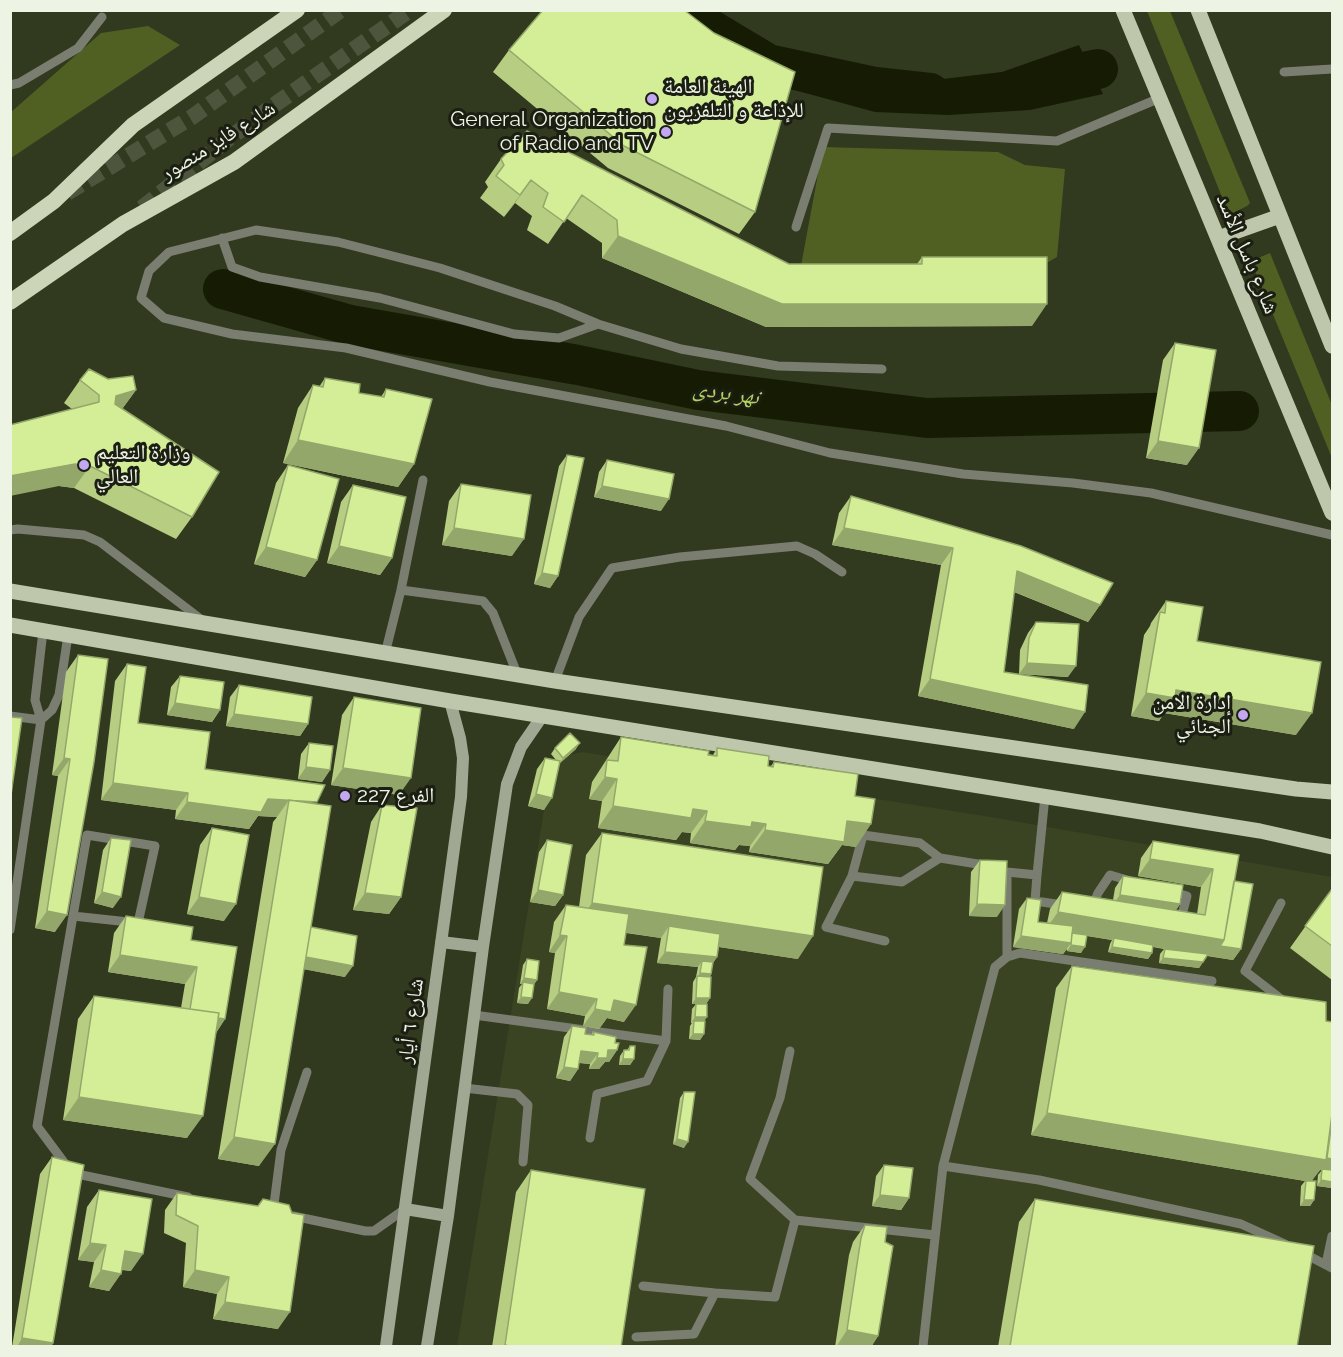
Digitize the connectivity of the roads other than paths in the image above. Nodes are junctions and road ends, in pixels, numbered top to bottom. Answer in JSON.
{"nodes":[{"id":1,"x":297,"y":10,"type":"edge"},
{"id":2,"x":444,"y":10,"type":"edge"},
{"id":3,"x":1123,"y":10,"type":"edge"},
{"id":4,"x":1198,"y":10,"type":"edge"},
{"id":5,"x":102,"y":17,"type":"dead end"},
{"id":6,"x":1332,"y":69,"type":"edge"},
{"id":7,"x":1284,"y":72,"type":"dead end"},
{"id":8,"x":10,"y":85,"type":"edge"},
{"id":9,"x":1160,"y":98,"type":"junction"},
{"id":10,"x":1280,"y":216,"type":"junction"},
{"id":11,"x":796,"y":227,"type":"dead end"},
{"id":12,"x":10,"y":233,"type":"edge"},
{"id":13,"x":222,"y":238,"type":"junction"},
{"id":14,"x":1218,"y":238,"type":"junction"},
{"id":15,"x":10,"y":302,"type":"edge"},
{"id":16,"x":597,"y":324,"type":"junction"},
{"id":17,"x":1332,"y":346,"type":"edge"},
{"id":18,"x":882,"y":369,"type":"dead end"},
{"id":19,"x":423,"y":480,"type":"dead end"},
{"id":20,"x":1332,"y":513,"type":"edge"},
{"id":21,"x":10,"y":530,"type":"edge"},
{"id":22,"x":1332,"y":534,"type":"edge"},
{"id":23,"x":842,"y":572,"type":"dead end"},
{"id":24,"x":401,"y":590,"type":"junction"},
{"id":25,"x":10,"y":591,"type":"edge"},
{"id":26,"x":208,"y":624,"type":"junction"},
{"id":27,"x":10,"y":625,"type":"edge"},
{"id":28,"x":43,"y":631,"type":"junction"},
{"id":29,"x":68,"y":635,"type":"junction"},
{"id":30,"x":385,"y":654,"type":"junction"},
{"id":31,"x":518,"y":676,"type":"junction"},
{"id":32,"x":555,"y":681,"type":"junction"},
{"id":33,"x":450,"y":701,"type":"junction"},
{"id":34,"x":543,"y":715,"type":"junction"},
{"id":35,"x":10,"y":716,"type":"edge"},
{"id":36,"x":40,"y":720,"type":"junction"},
{"id":37,"x":1332,"y":792,"type":"edge"},
{"id":38,"x":1045,"y":796,"type":"junction"},
{"id":39,"x":1332,"y":847,"type":"edge"},
{"id":40,"x":940,"y":858,"type":"junction"},
{"id":41,"x":1007,"y":872,"type":"junction"},
{"id":42,"x":1037,"y":874,"type":"junction"},
{"id":43,"x":852,"y":876,"type":"junction"},
{"id":44,"x":1143,"y":884,"type":"edge"},
{"id":45,"x":1165,"y":890,"type":"edge"},
{"id":46,"x":1281,"y":903,"type":"dead end"},
{"id":47,"x":1069,"y":906,"type":"edge"},
{"id":48,"x":1080,"y":908,"type":"edge"},
{"id":49,"x":1091,"y":909,"type":"junction"},
{"id":50,"x":1102,"y":911,"type":"edge"},
{"id":51,"x":73,"y":916,"type":"junction"},
{"id":52,"x":1170,"y":921,"type":"edge"},
{"id":53,"x":10,"y":930,"type":"edge"},
{"id":54,"x":885,"y":941,"type":"dead end"},
{"id":55,"x":441,"y":942,"type":"junction"},
{"id":56,"x":483,"y":946,"type":"junction"},
{"id":57,"x":1007,"y":957,"type":"junction"},
{"id":58,"x":1212,"y":981,"type":"dead end"},
{"id":59,"x":669,"y":988,"type":"dead end"},
{"id":60,"x":1289,"y":1005,"type":"edge"},
{"id":61,"x":474,"y":1016,"type":"junction"},
{"id":62,"x":666,"y":1041,"type":"junction"},
{"id":63,"x":790,"y":1052,"type":"dead end"},
{"id":64,"x":307,"y":1072,"type":"dead end"},
{"id":65,"x":464,"y":1088,"type":"junction"},
{"id":66,"x":590,"y":1138,"type":"dead end"},
{"id":67,"x":523,"y":1162,"type":"dead end"},
{"id":68,"x":943,"y":1166,"type":"junction"},
{"id":69,"x":196,"y":1198,"type":"edge"},
{"id":70,"x":405,"y":1209,"type":"junction"},
{"id":71,"x":262,"y":1210,"type":"edge"},
{"id":72,"x":273,"y":1212,"type":"junction"},
{"id":73,"x":448,"y":1216,"type":"junction"},
{"id":74,"x":795,"y":1220,"type":"junction"},
{"id":75,"x":935,"y":1235,"type":"junction"},
{"id":76,"x":1332,"y":1236,"type":"edge"},
{"id":77,"x":1329,"y":1266,"type":"edge"},
{"id":78,"x":643,"y":1286,"type":"dead end"},
{"id":79,"x":715,"y":1293,"type":"junction"},
{"id":80,"x":636,"y":1337,"type":"dead end"},
{"id":81,"x":386,"y":1347,"type":"edge"},
{"id":82,"x":426,"y":1347,"type":"edge"},
{"id":83,"x":923,"y":1347,"type":"edge"}],
"edges":[{"from":1,"to":12,"type":"highway"},
{"from":2,"to":15,"type":"highway","name":"شارع فايز منصور"},
{"from":3,"to":9,"type":"main road","name":"شارع باسل الأسد"},
{"from":4,"to":10,"type":"main road","name":"شارع باسل الأسد"},
{"from":5,"to":8,"type":"lane"},
{"from":6,"to":7,"type":"lane"},
{"from":9,"to":11,"type":"lane"},
{"from":9,"to":14,"type":"main road","name":"شارع باسل الأسد"},
{"from":10,"to":14,"type":"main road"},
{"from":10,"to":17,"type":"main road","name":"شارع باسل الأسد"},
{"from":13,"to":16,"type":"lane"},
{"from":13,"to":16,"type":"lane"},
{"from":13,"to":22,"type":"lane"},
{"from":14,"to":20,"type":"main road","name":"شارع باسل الأسد"},
{"from":16,"to":18,"type":"lane"},
{"from":19,"to":24,"type":"lane"},
{"from":21,"to":26,"type":"lane"},
{"from":23,"to":32,"type":"lane"},
{"from":24,"to":30,"type":"lane"},
{"from":24,"to":31,"type":"lane"},
{"from":25,"to":26,"type":"main road"},
{"from":26,"to":30,"type":"main road"},
{"from":27,"to":28,"type":"main road"},
{"from":28,"to":29,"type":"main road"},
{"from":28,"to":36,"type":"lane"},
{"from":29,"to":33,"type":"main road"},
{"from":29,"to":36,"type":"lane"},
{"from":30,"to":31,"type":"main road"},
{"from":31,"to":32,"type":"main road"},
{"from":32,"to":37,"type":"main road"},
{"from":33,"to":34,"type":"main road"},
{"from":33,"to":55,"type":"main road","name":"شارع ٦ أيار"},
{"from":34,"to":38,"type":"main road"},
{"from":34,"to":56,"type":"main road"},
{"from":35,"to":36,"type":"lane"},
{"from":36,"to":53,"type":"lane"},
{"from":38,"to":39,"type":"main road"},
{"from":38,"to":42,"type":"lane"},
{"from":40,"to":41,"type":"lane"},
{"from":40,"to":43,"type":"lane"},
{"from":40,"to":43,"type":"lane"},
{"from":41,"to":42,"type":"lane"},
{"from":41,"to":57,"type":"lane"},
{"from":42,"to":47,"type":"lane"},
{"from":43,"to":54,"type":"lane"},
{"from":44,"to":49,"type":"lane"},
{"from":45,"to":52,"type":"lane"},
{"from":46,"to":60,"type":"lane"},
{"from":48,"to":49,"type":"lane"},
{"from":49,"to":50,"type":"lane"},
{"from":51,"to":51,"type":"lane"},
{"from":51,"to":69,"type":"lane"},
{"from":55,"to":56,"type":"main road"},
{"from":55,"to":70,"type":"main road","name":"شارع ٦ أيار"},
{"from":56,"to":61,"type":"main road"},
{"from":57,"to":58,"type":"lane"},
{"from":57,"to":68,"type":"lane"},
{"from":59,"to":62,"type":"lane"},
{"from":61,"to":62,"type":"lane"},
{"from":61,"to":65,"type":"main road"},
{"from":62,"to":66,"type":"lane"},
{"from":63,"to":74,"type":"lane"},
{"from":64,"to":72,"type":"lane"},
{"from":65,"to":67,"type":"lane"},
{"from":65,"to":73,"type":"main road"},
{"from":68,"to":75,"type":"lane"},
{"from":68,"to":77,"type":"lane"},
{"from":70,"to":72,"type":"lane"},
{"from":70,"to":73,"type":"main road"},
{"from":70,"to":81,"type":"main road","name":"شارع ٦ أيار"},
{"from":71,"to":72,"type":"lane"},
{"from":73,"to":82,"type":"main road"},
{"from":74,"to":75,"type":"lane"},
{"from":74,"to":79,"type":"lane"},
{"from":75,"to":83,"type":"lane"},
{"from":76,"to":77,"type":"lane"},
{"from":78,"to":79,"type":"lane"},
{"from":79,"to":80,"type":"lane"}]}
